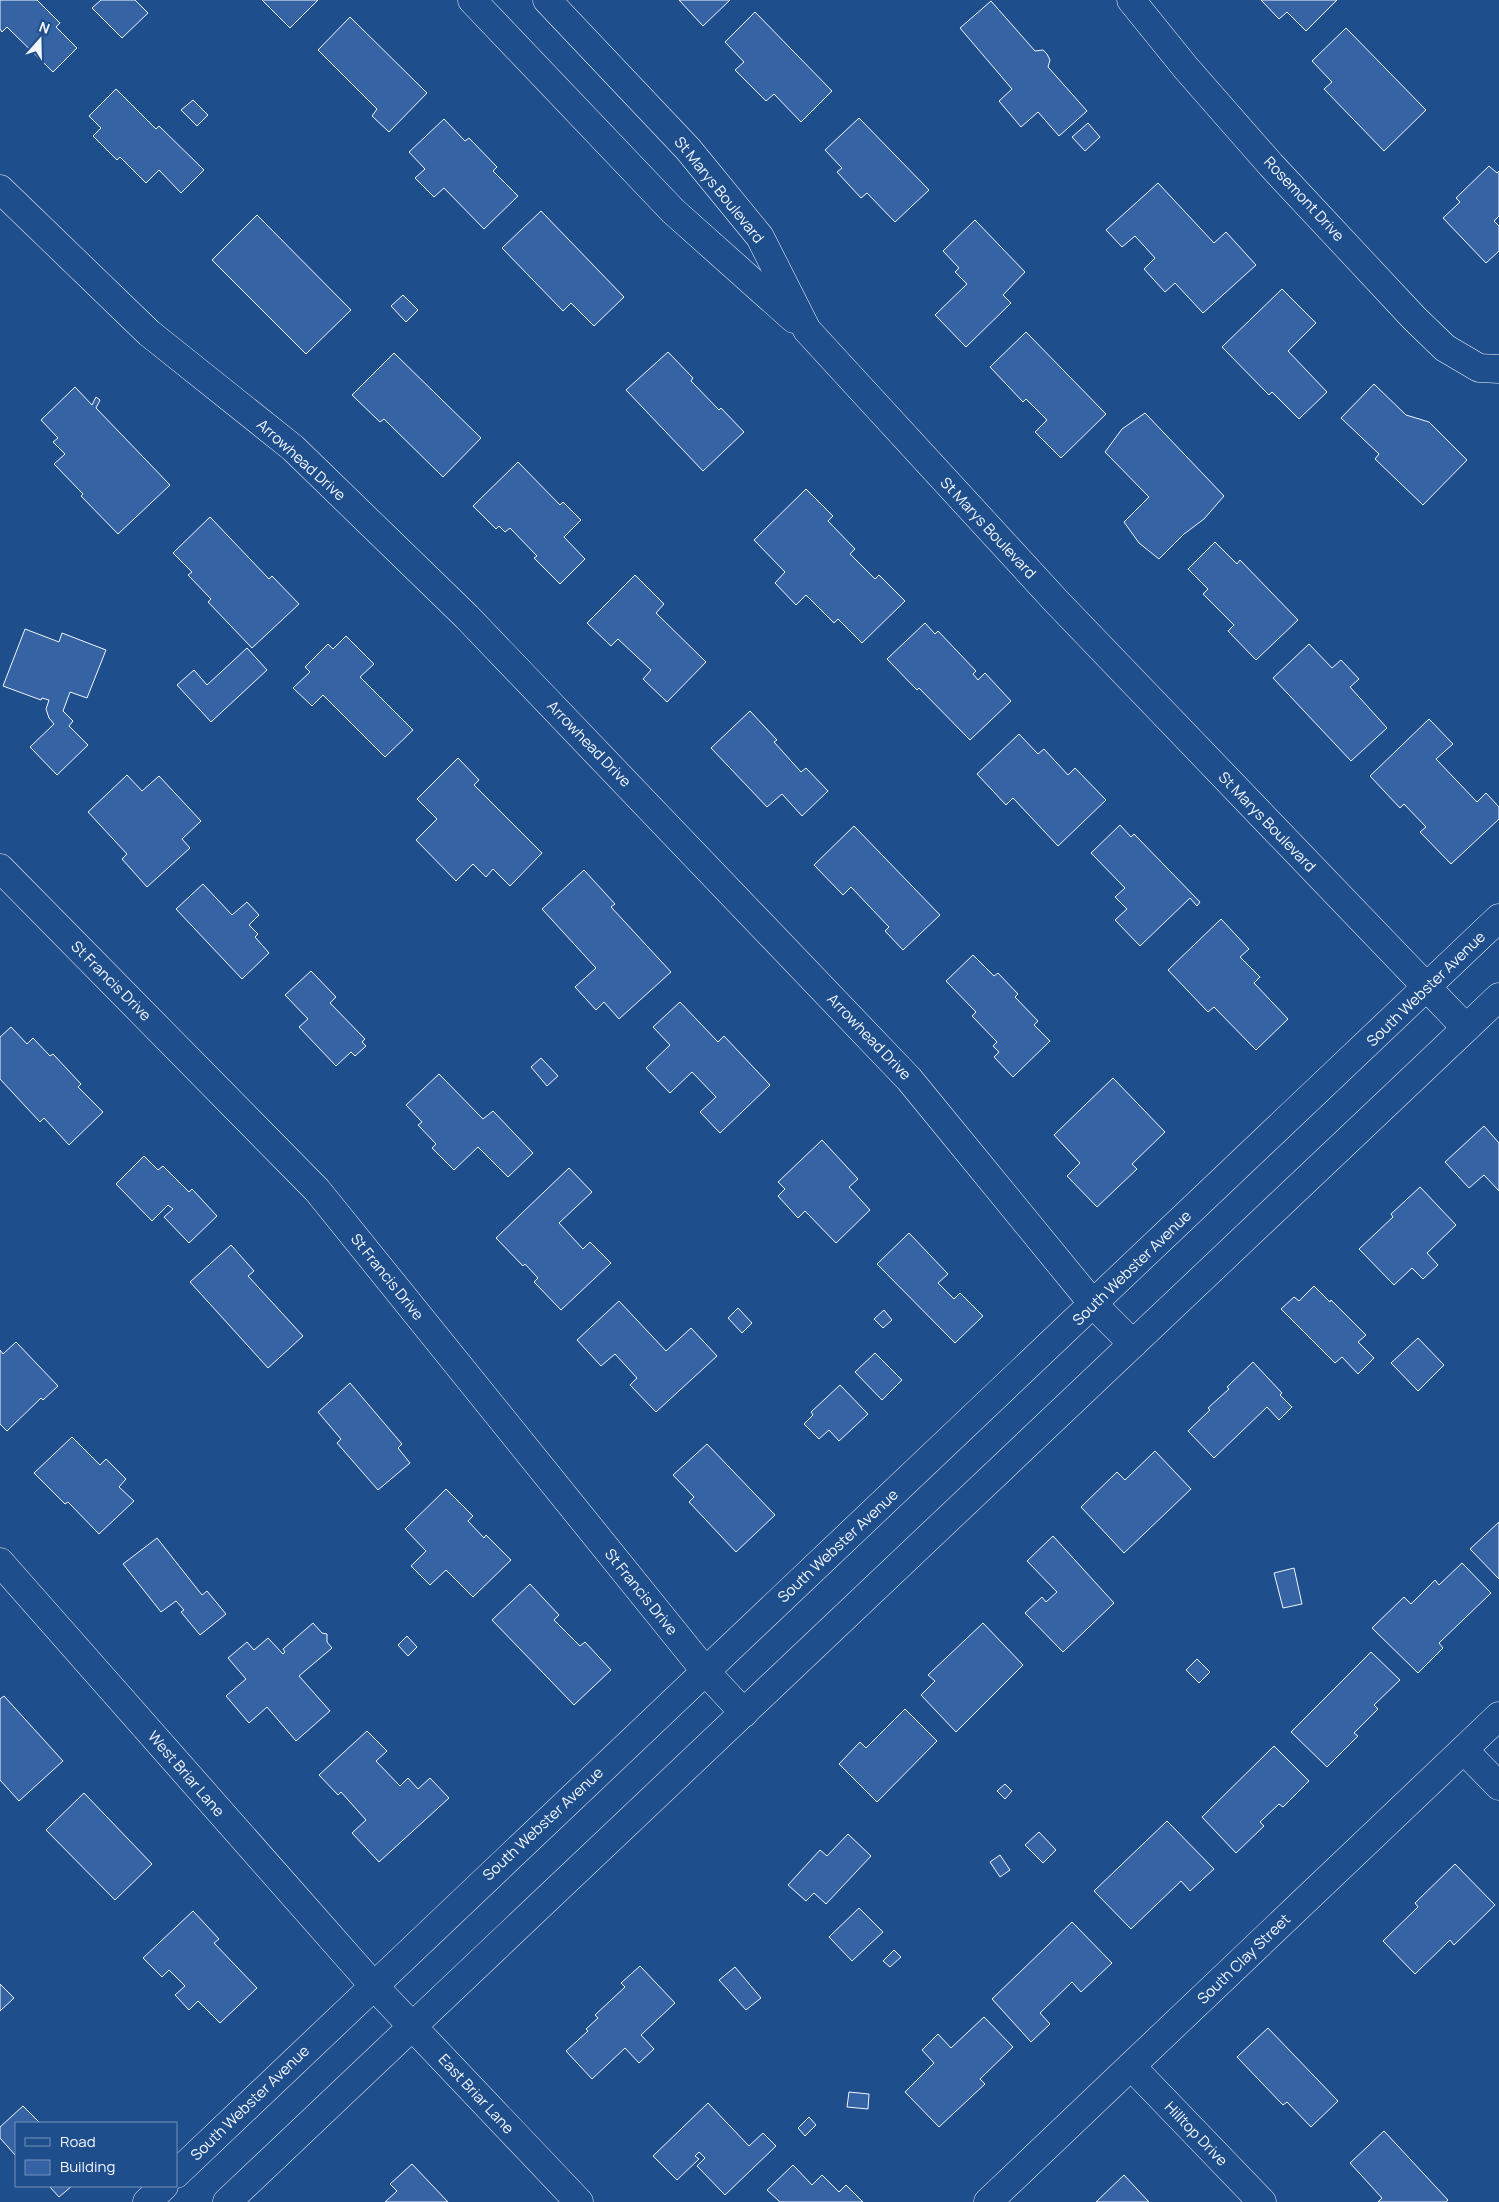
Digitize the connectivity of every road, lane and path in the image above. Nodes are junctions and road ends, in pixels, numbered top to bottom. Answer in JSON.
{"nodes":[{"id":1,"x":472,"y":0,"type":"edge"},
{"id":2,"x":547,"y":0,"type":"edge"},
{"id":3,"x":1131,"y":0,"type":"edge"},
{"id":4,"x":0,"y":189,"type":"edge"},
{"id":5,"x":806,"y":330,"type":"junction"},
{"id":6,"x":1499,"y":369,"type":"edge"},
{"id":7,"x":0,"y":868,"type":"edge"},
{"id":8,"x":1499,"y":918,"type":"edge"},
{"id":9,"x":1427,"y":988,"type":"junction"},
{"id":10,"x":1499,"y":997,"type":"edge"},
{"id":11,"x":1466,"y":1028,"type":"junction"},
{"id":12,"x":1094,"y":1304,"type":"junction"},
{"id":13,"x":1133,"y":1344,"type":"junction"},
{"id":14,"x":0,"y":1562,"type":"edge"},
{"id":15,"x":706,"y":1672,"type":"junction"},
{"id":16,"x":744,"y":1713,"type":"junction"},
{"id":17,"x":1499,"y":1716,"type":"edge"},
{"id":18,"x":1464,"y":1750,"type":"junction"},
{"id":19,"x":1499,"y":1786,"type":"edge"},
{"id":20,"x":373,"y":1985,"type":"junction"},
{"id":21,"x":413,"y":2027,"type":"junction"},
{"id":22,"x":1131,"y":2066,"type":"junction"},
{"id":23,"x":178,"y":2172,"type":"edge"},
{"id":24,"x":163,"y":2187,"type":"edge"},
{"id":25,"x":147,"y":2202,"type":"edge"},
{"id":26,"x":227,"y":2202,"type":"edge"},
{"id":27,"x":579,"y":2202,"type":"edge"},
{"id":28,"x":988,"y":2202,"type":"edge"},
{"id":29,"x":1262,"y":2202,"type":"edge"}],
"edges":[{"from":1,"to":5,"type":"street"},
{"from":2,"to":5,"type":"street","name":"St Marys Boulevard"},
{"from":3,"to":6,"type":"street","name":"Rosemont Drive"},
{"from":4,"to":12,"type":"street","name":"Arrowhead Drive"},
{"from":5,"to":9,"type":"street","name":"St Marys Boulevard"},
{"from":7,"to":15,"type":"street","name":"St Francis Drive"},
{"from":8,"to":9,"type":"street","name":"South Webster Avenue"},
{"from":9,"to":11,"type":"street","name":"St Marys Boulevard"},
{"from":9,"to":12,"type":"street","name":"South Webster Avenue"},
{"from":10,"to":11,"type":"street"},
{"from":11,"to":13,"type":"street"},
{"from":12,"to":13,"type":"street","name":"Arrowhead Drive"},
{"from":12,"to":15,"type":"street","name":"South Webster Avenue"},
{"from":13,"to":16,"type":"street"},
{"from":14,"to":20,"type":"street","name":"West Briar Lane"},
{"from":15,"to":16,"type":"street","name":"St Francis Drive"},
{"from":15,"to":20,"type":"street","name":"South Webster Avenue"},
{"from":16,"to":21,"type":"street"},
{"from":17,"to":18,"type":"street","name":"South Clay Street"},
{"from":18,"to":19,"type":"street"},
{"from":18,"to":22,"type":"street","name":"South Clay Street"},
{"from":20,"to":21,"type":"street","name":"East Briar Lane"},
{"from":20,"to":23,"type":"street","name":"South Webster Avenue"},
{"from":21,"to":26,"type":"street"},
{"from":21,"to":27,"type":"street","name":"East Briar Lane"},
{"from":22,"to":28,"type":"street","name":"South Clay Street"},
{"from":22,"to":29,"type":"street","name":"Hilltop Drive"},
{"from":24,"to":25,"type":"street"}]}
